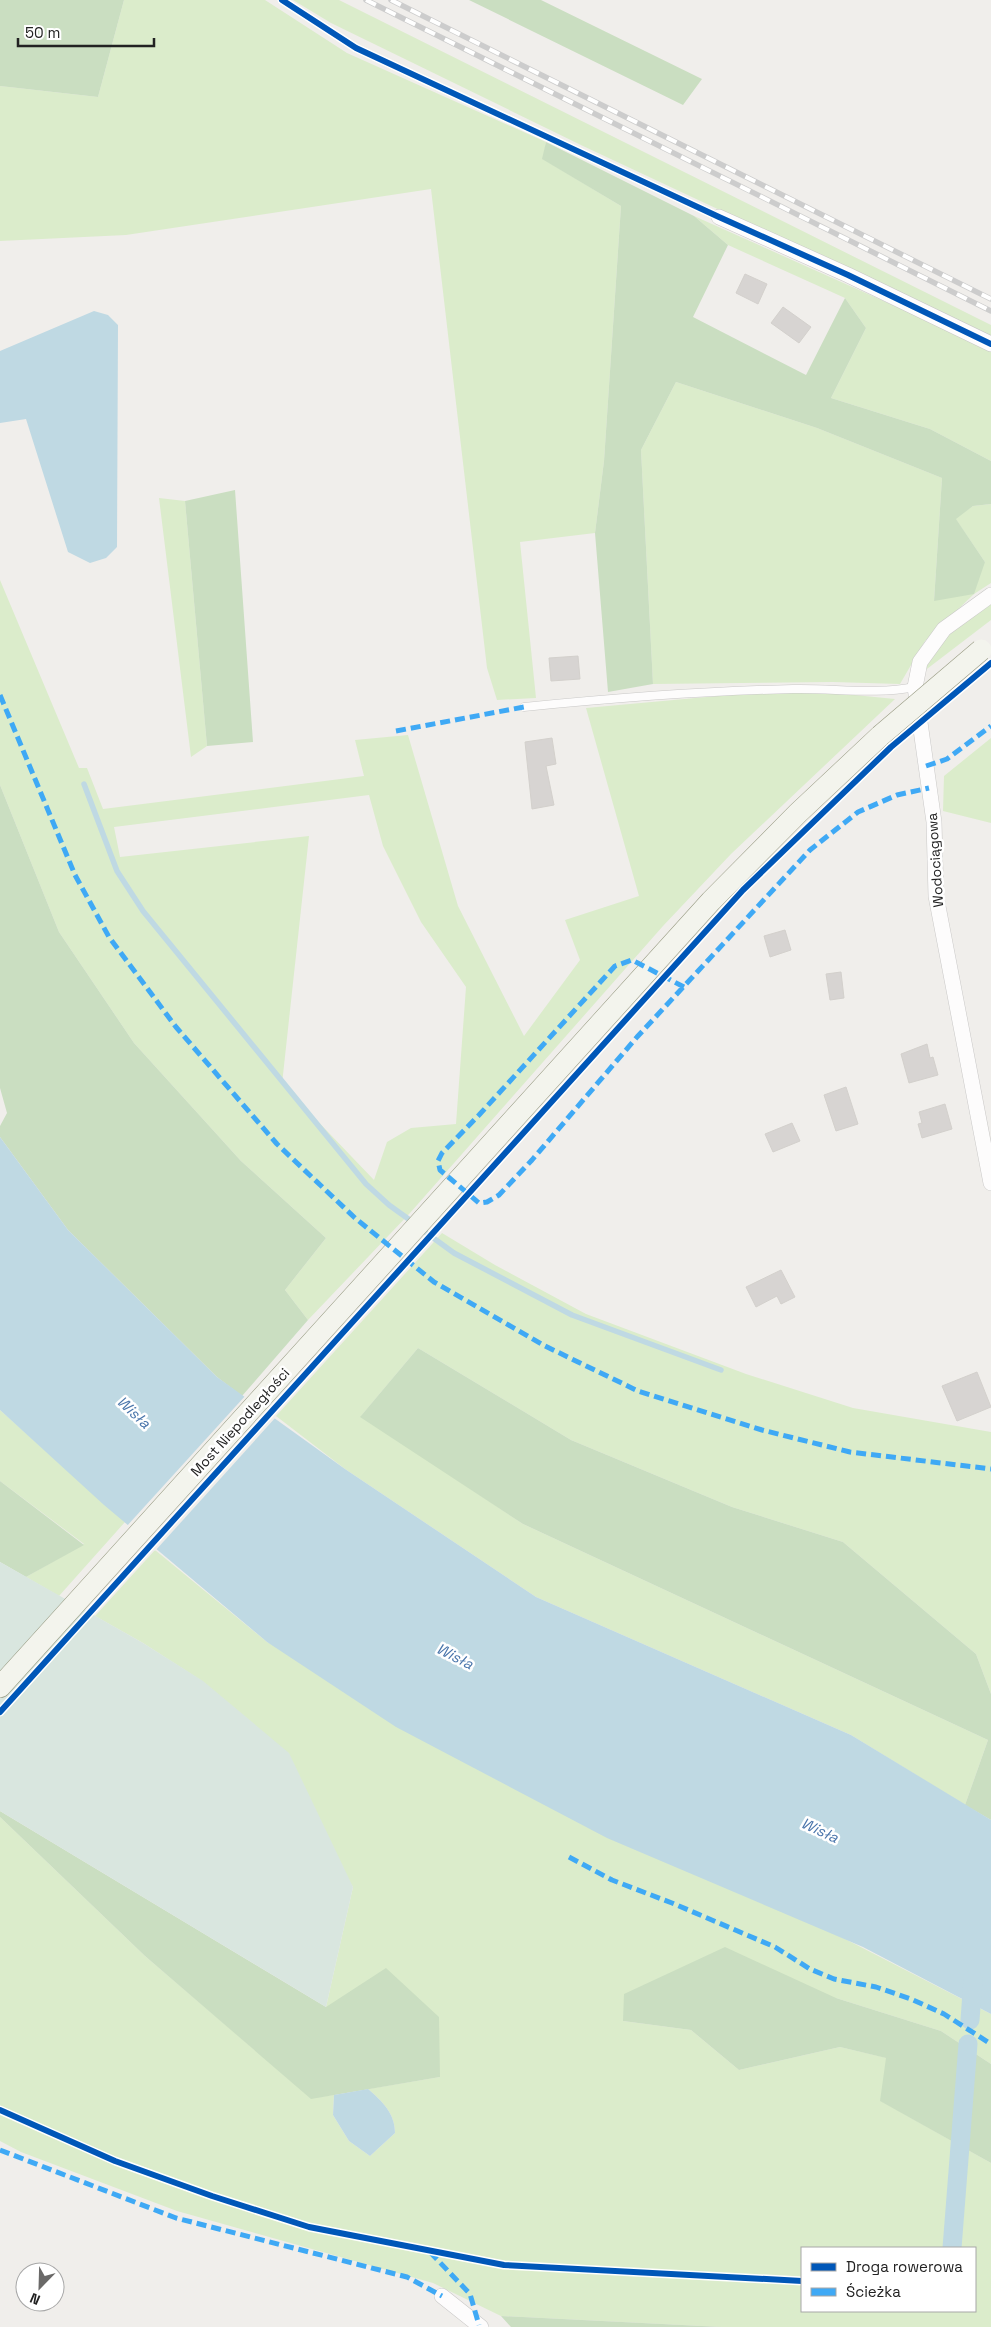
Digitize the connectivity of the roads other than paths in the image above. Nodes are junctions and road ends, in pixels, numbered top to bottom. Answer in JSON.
{"nodes":[{"id":1,"x":719,"y":218,"type":"dead end"},
{"id":2,"x":991,"y":344,"type":"edge"},
{"id":3,"x":991,"y":595,"type":"edge"},
{"id":4,"x":986,"y":646,"type":"edge"},
{"id":5,"x":915,"y":686,"type":"junction"},
{"id":6,"x":524,"y":707,"type":"dead end"},
{"id":7,"x":991,"y":1183,"type":"edge"},
{"id":8,"x":0,"y":1687,"type":"edge"},
{"id":9,"x":442,"y":2296,"type":"dead end"},
{"id":10,"x":481,"y":2327,"type":"edge"}],
"edges":[{"from":1,"to":2,"type":"street"},
{"from":3,"to":5,"type":"street","name":"Wodociągowa"},
{"from":4,"to":8,"type":"main road","name":"Most Niepodległości","bridge":true},
{"from":5,"to":6,"type":"lane"},
{"from":5,"to":7,"type":"street","name":"Wodociągowa"},
{"from":9,"to":10,"type":"street"}]}
